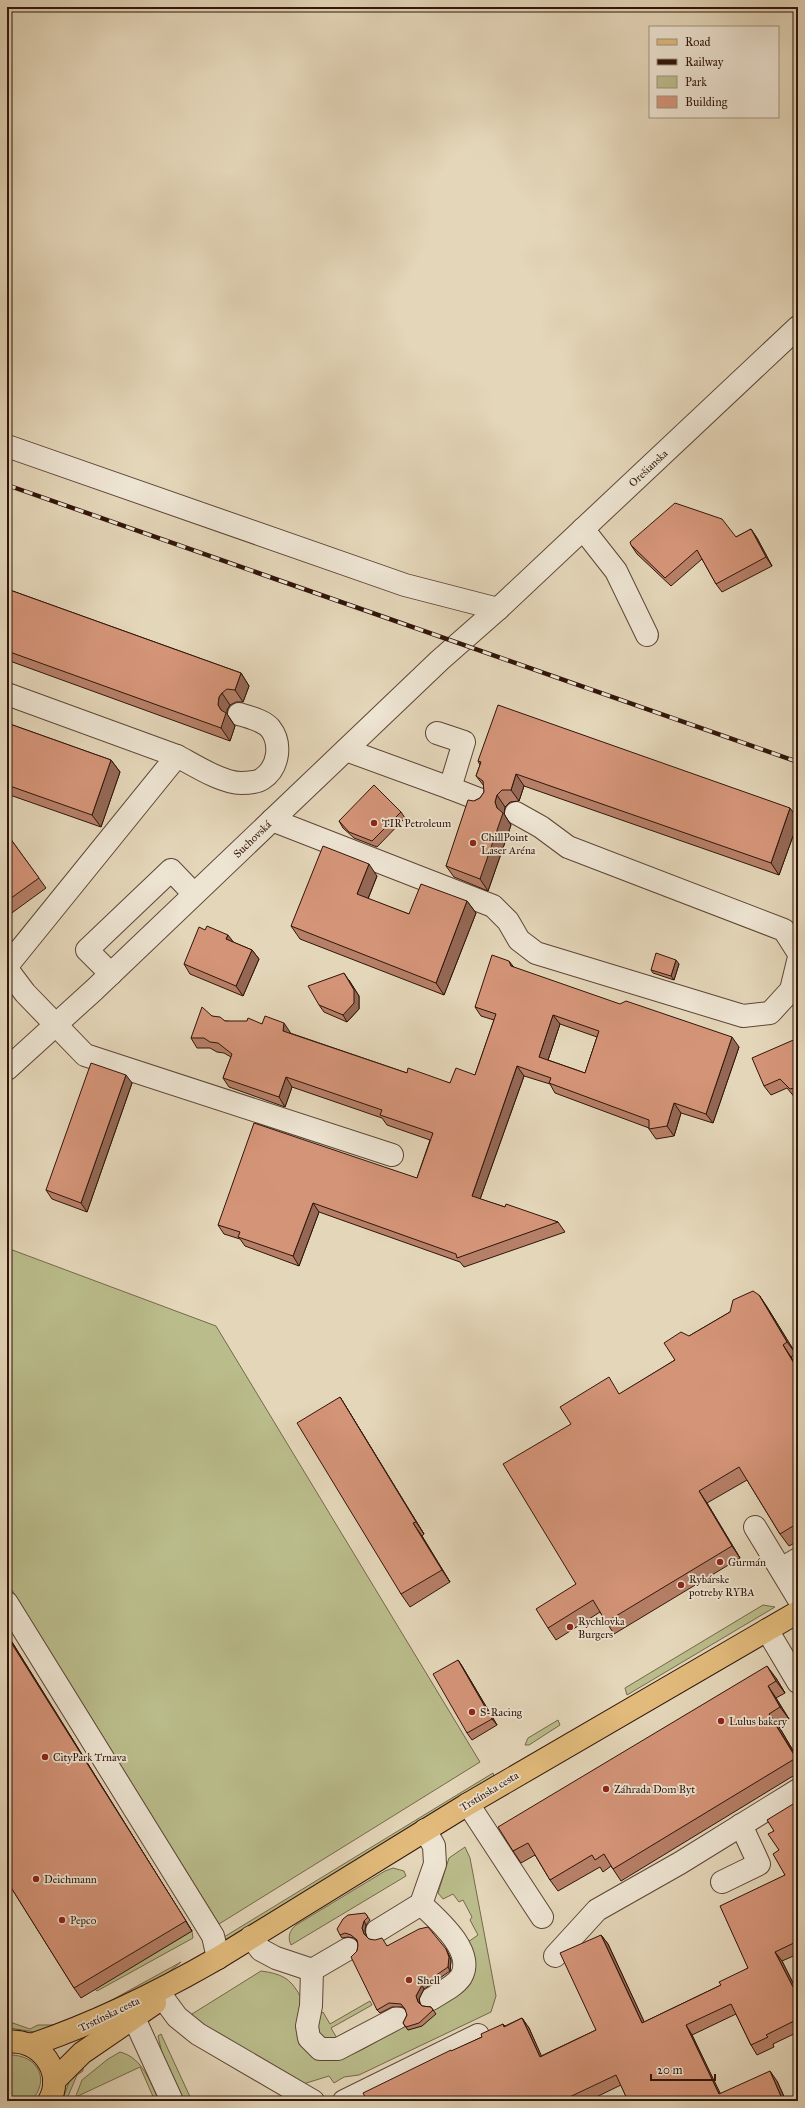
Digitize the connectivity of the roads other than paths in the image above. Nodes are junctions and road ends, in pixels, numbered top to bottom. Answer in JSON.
{"nodes":[{"id":1,"x":798,"y":327,"type":"edge"},
{"id":2,"x":7,"y":446,"type":"edge"},
{"id":3,"x":583,"y":529,"type":"junction"},
{"id":4,"x":498,"y":609,"type":"junction"},
{"id":5,"x":647,"y":635,"type":"dead end"},
{"id":6,"x":7,"y":694,"type":"edge"},
{"id":7,"x":239,"y":714,"type":"dead end"},
{"id":8,"x":436,"y":733,"type":"dead end"},
{"id":9,"x":346,"y":750,"type":"junction"},
{"id":10,"x":177,"y":756,"type":"junction"},
{"id":11,"x":450,"y":788,"type":"junction"},
{"id":12,"x":481,"y":800,"type":"edge"},
{"id":13,"x":516,"y":812,"type":"dead end"},
{"id":14,"x":272,"y":820,"type":"junction"},
{"id":15,"x":194,"y":894,"type":"junction"},
{"id":16,"x":798,"y":952,"type":"edge"},
{"id":17,"x":798,"y":961,"type":"edge"},
{"id":18,"x":7,"y":967,"type":"edge"},
{"id":19,"x":111,"y":974,"type":"junction"},
{"id":20,"x":55,"y":1025,"type":"junction"},
{"id":21,"x":7,"y":1069,"type":"edge"},
{"id":22,"x":392,"y":1155,"type":"dead end"},
{"id":23,"x":755,"y":1527,"type":"dead end"},
{"id":24,"x":789,"y":1564,"type":"edge"},
{"id":25,"x":798,"y":1598,"type":"edge"},
{"id":26,"x":7,"y":1603,"type":"edge"},
{"id":27,"x":798,"y":1612,"type":"edge"},
{"id":28,"x":767,"y":1630,"type":"junction"},
{"id":29,"x":798,"y":1682,"type":"edge"},
{"id":30,"x":798,"y":1790,"type":"edge"},
{"id":31,"x":468,"y":1804,"type":"junction"},
{"id":32,"x":741,"y":1825,"type":"junction"},
{"id":33,"x":425,"y":1830,"type":"junction"},
{"id":34,"x":722,"y":1882,"type":"dead end"},
{"id":35,"x":421,"y":1904,"type":"junction"},
{"id":36,"x":542,"y":1917,"type":"dead end"},
{"id":37,"x":378,"y":1931,"type":"dead end"},
{"id":38,"x":251,"y":1937,"type":"junction"},
{"id":39,"x":348,"y":1949,"type":"dead end"},
{"id":40,"x":555,"y":1956,"type":"dead end"},
{"id":41,"x":218,"y":1958,"type":"junction"},
{"id":42,"x":312,"y":1970,"type":"junction"},
{"id":43,"x":184,"y":1977,"type":"junction"},
{"id":44,"x":163,"y":1998,"type":"junction"},
{"id":45,"x":430,"y":1998,"type":"dead end"},
{"id":46,"x":134,"y":2018,"type":"junction"},
{"id":47,"x":397,"y":2018,"type":"dead end"},
{"id":48,"x":478,"y":2035,"type":"dead end"},
{"id":49,"x":7,"y":2042,"type":"edge"},
{"id":50,"x":31,"y":2045,"type":"junction"},
{"id":51,"x":52,"y":2091,"type":"edge"},
{"id":52,"x":172,"y":2101,"type":"edge"},
{"id":53,"x":313,"y":2101,"type":"edge"},
{"id":54,"x":344,"y":2101,"type":"edge"}],
"edges":[{"from":1,"to":3,"type":"street","name":"Orešianska"},
{"from":2,"to":4,"type":"street"},
{"from":3,"to":4,"type":"street","name":"Orešianska"},
{"from":3,"to":5,"type":"street"},
{"from":4,"to":9,"type":"street","name":"Suchovská"},
{"from":6,"to":10,"type":"street"},
{"from":7,"to":10,"type":"street"},
{"from":8,"to":11,"type":"street"},
{"from":9,"to":11,"type":"street"},
{"from":9,"to":14,"type":"street","name":"Suchovská"},
{"from":10,"to":18,"type":"street"},
{"from":11,"to":12,"type":"street"},
{"from":13,"to":16,"type":"street"},
{"from":14,"to":15,"type":"street","name":"Suchovská"},
{"from":14,"to":17,"type":"street"},
{"from":15,"to":19,"type":"street","name":"Suchovská"},
{"from":15,"to":19,"type":"street"},
{"from":18,"to":20,"type":"street"},
{"from":19,"to":20,"type":"street","name":"Suchovská"},
{"from":20,"to":21,"type":"street","name":"Suchovská"},
{"from":20,"to":22,"type":"street"},
{"from":23,"to":24,"type":"street"},
{"from":24,"to":25,"type":"street"},
{"from":26,"to":41,"type":"street"},
{"from":27,"to":28,"type":"main road","name":"Trstínska cesta"},
{"from":28,"to":29,"type":"street"},
{"from":28,"to":31,"type":"main road","name":"Trstínska cesta"},
{"from":30,"to":32,"type":"street"},
{"from":31,"to":33,"type":"main road","name":"Trstínska cesta"},
{"from":31,"to":36,"type":"street"},
{"from":32,"to":34,"type":"street"},
{"from":32,"to":40,"type":"street"},
{"from":33,"to":35,"type":"street"},
{"from":33,"to":38,"type":"main road","name":"Trstínska cesta"},
{"from":35,"to":37,"type":"street"},
{"from":35,"to":45,"type":"street"},
{"from":38,"to":41,"type":"main road","name":"Trstínska cesta"},
{"from":38,"to":42,"type":"street"},
{"from":39,"to":42,"type":"street"},
{"from":41,"to":43,"type":"main road","name":"Trstínska cesta"},
{"from":42,"to":47,"type":"street"},
{"from":43,"to":44,"type":"main road","name":"Trstínska cesta"},
{"from":43,"to":50,"type":"main road","name":"Trstínska cesta"},
{"from":44,"to":46,"type":"main road","name":"Trstínska cesta"},
{"from":44,"to":53,"type":"street"},
{"from":46,"to":51,"type":"main road","name":"Trstínska cesta"},
{"from":46,"to":52,"type":"street"},
{"from":48,"to":54,"type":"street"},
{"from":49,"to":50,"type":"main road","name":"Trstínska cesta"},
{"from":50,"to":51,"type":"main road","name":"Trstínska cesta"}]}
